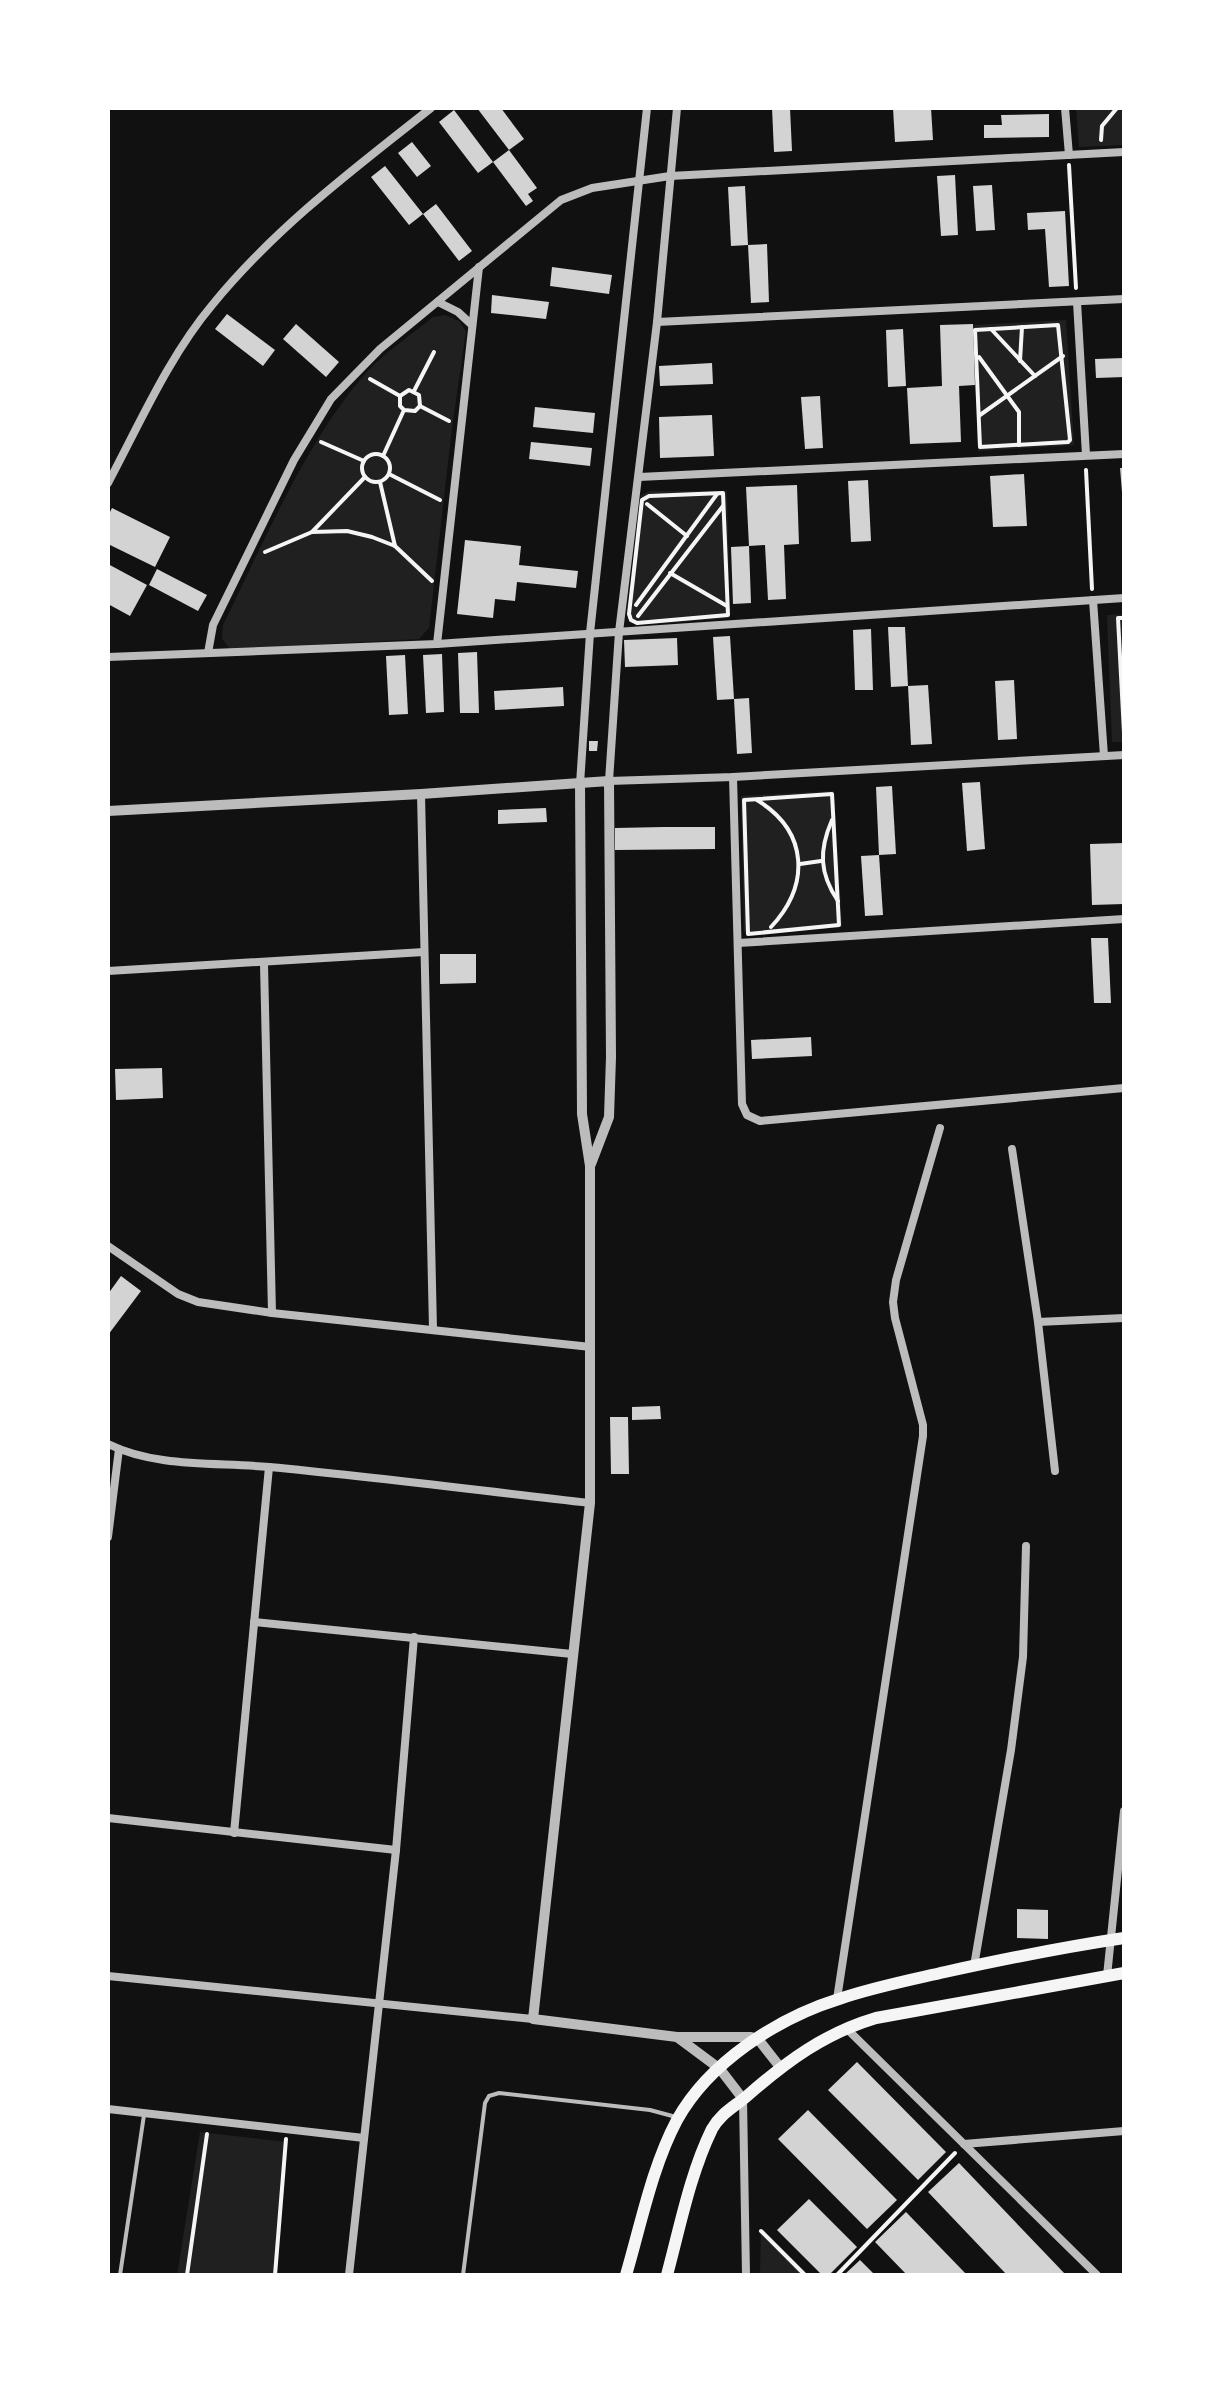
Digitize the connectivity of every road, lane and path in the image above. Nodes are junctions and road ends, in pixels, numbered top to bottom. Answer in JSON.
{"nodes":[{"id":1,"x":431,"y":108,"type":"edge"},
{"id":2,"x":647,"y":108,"type":"edge"},
{"id":3,"x":677,"y":108,"type":"edge"},
{"id":4,"x":1065,"y":108,"type":"edge"},
{"id":5,"x":1117,"y":108,"type":"edge"},
{"id":6,"x":1112,"y":141,"type":"dead end"},
{"id":7,"x":1101,"y":142,"type":"junction"},
{"id":8,"x":1091,"y":143,"type":"dead end"},
{"id":9,"x":1124,"y":152,"type":"edge"},
{"id":10,"x":1069,"y":155,"type":"junction"},
{"id":11,"x":670,"y":176,"type":"junction"},
{"id":12,"x":639,"y":180,"type":"junction"},
{"id":13,"x":480,"y":266,"type":"junction"},
{"id":14,"x":1124,"y":299,"type":"edge"},
{"id":15,"x":438,"y":302,"type":"junction"},
{"id":16,"x":1077,"y":302,"type":"junction"},
{"id":17,"x":657,"y":322,"type":"junction"},
{"id":18,"x":472,"y":325,"type":"junction"},
{"id":19,"x":1022,"y":327,"type":"junction"},
{"id":20,"x":991,"y":329,"type":"junction"},
{"id":21,"x":434,"y":352,"type":"dead end"},
{"id":22,"x":977,"y":355,"type":"junction"},
{"id":23,"x":1063,"y":356,"type":"junction"},
{"id":24,"x":1020,"y":361,"type":"junction"},
{"id":25,"x":377,"y":371,"type":"dead end"},
{"id":26,"x":1035,"y":376,"type":"junction"},
{"id":27,"x":414,"y":391,"type":"junction"},
{"id":28,"x":400,"y":396,"type":"junction"},
{"id":29,"x":1005,"y":396,"type":"junction"},
{"id":30,"x":420,"y":406,"type":"junction"},
{"id":31,"x":404,"y":410,"type":"junction"},
{"id":32,"x":979,"y":416,"type":"junction"},
{"id":33,"x":449,"y":421,"type":"dead end"},
{"id":34,"x":327,"y":432,"type":"dead end"},
{"id":35,"x":321,"y":442,"type":"junction"},
{"id":36,"x":1019,"y":445,"type":"junction"},
{"id":37,"x":314,"y":453,"type":"dead end"},
{"id":38,"x":1124,"y":454,"type":"edge"},
{"id":39,"x":1086,"y":455,"type":"junction"},
{"id":40,"x":383,"y":456,"type":"junction"},
{"id":41,"x":364,"y":461,"type":"junction"},
{"id":42,"x":389,"y":474,"type":"junction"},
{"id":43,"x":365,"y":477,"type":"junction"},
{"id":44,"x":639,"y":477,"type":"junction"},
{"id":45,"x":380,"y":482,"type":"junction"},
{"id":46,"x":108,"y":483,"type":"edge"},
{"id":47,"x":717,"y":494,"type":"junction"},
{"id":48,"x":642,"y":500,"type":"junction"},
{"id":49,"x":724,"y":504,"type":"junction"},
{"id":50,"x":439,"y":514,"type":"dead end"},
{"id":51,"x":312,"y":532,"type":"junction"},
{"id":52,"x":687,"y":536,"type":"junction"},
{"id":53,"x":269,"y":540,"type":"dead end"},
{"id":54,"x":395,"y":546,"type":"junction"},
{"id":55,"x":433,"y":567,"type":"dead end"},
{"id":56,"x":670,"y":573,"type":"junction"},
{"id":57,"x":432,"y":581,"type":"junction"},
{"id":58,"x":430,"y":592,"type":"dead end"},
{"id":59,"x":1124,"y":598,"type":"edge"},
{"id":60,"x":1093,"y":600,"type":"junction"},
{"id":61,"x":728,"y":606,"type":"junction"},
{"id":62,"x":629,"y":614,"type":"junction"},
{"id":63,"x":1124,"y":618,"type":"edge"},
{"id":64,"x":634,"y":621,"type":"junction"},
{"id":65,"x":619,"y":632,"type":"junction"},
{"id":66,"x":590,"y":633,"type":"junction"},
{"id":67,"x":437,"y":644,"type":"junction"},
{"id":68,"x":208,"y":653,"type":"junction"},
{"id":69,"x":108,"y":657,"type":"edge"},
{"id":70,"x":1124,"y":729,"type":"edge"},
{"id":71,"x":1124,"y":755,"type":"edge"},
{"id":72,"x":1104,"y":756,"type":"junction"},
{"id":73,"x":733,"y":777,"type":"junction"},
{"id":74,"x":609,"y":781,"type":"junction"},
{"id":75,"x":580,"y":784,"type":"junction"},
{"id":76,"x":421,"y":794,"type":"junction"},
{"id":77,"x":755,"y":799,"type":"junction"},
{"id":78,"x":108,"y":811,"type":"edge"},
{"id":79,"x":833,"y":818,"type":"junction"},
{"id":80,"x":821,"y":861,"type":"junction"},
{"id":81,"x":800,"y":864,"type":"junction"},
{"id":82,"x":838,"y":901,"type":"junction"},
{"id":83,"x":1124,"y":919,"type":"edge"},
{"id":84,"x":767,"y":932,"type":"junction"},
{"id":85,"x":738,"y":943,"type":"junction"},
{"id":86,"x":424,"y":952,"type":"junction"},
{"id":87,"x":264,"y":964,"type":"junction"},
{"id":88,"x":108,"y":971,"type":"edge"},
{"id":89,"x":1124,"y":1088,"type":"edge"},
{"id":90,"x":940,"y":1128,"type":"dead end"},
{"id":91,"x":1012,"y":1149,"type":"dead end"},
{"id":92,"x":590,"y":1166,"type":"junction"},
{"id":93,"x":110,"y":1252,"type":"edge"},
{"id":94,"x":272,"y":1313,"type":"junction"},
{"id":95,"x":1124,"y":1318,"type":"edge"},
{"id":96,"x":1038,"y":1322,"type":"junction"},
{"id":97,"x":433,"y":1329,"type":"junction"},
{"id":98,"x":591,"y":1347,"type":"junction"},
{"id":99,"x":108,"y":1444,"type":"edge"},
{"id":100,"x":119,"y":1449,"type":"junction"},
{"id":101,"x":269,"y":1467,"type":"junction"},
{"id":102,"x":1055,"y":1471,"type":"dead end"},
{"id":103,"x":590,"y":1503,"type":"junction"},
{"id":104,"x":108,"y":1537,"type":"edge"},
{"id":105,"x":1026,"y":1546,"type":"dead end"},
{"id":106,"x":254,"y":1622,"type":"junction"},
{"id":107,"x":414,"y":1637,"type":"junction"},
{"id":108,"x":572,"y":1654,"type":"junction"},
{"id":109,"x":1124,"y":1811,"type":"edge"},
{"id":110,"x":108,"y":1818,"type":"edge"},
{"id":111,"x":234,"y":1833,"type":"junction"},
{"id":112,"x":396,"y":1850,"type":"junction"},
{"id":113,"x":1118,"y":1939,"type":"edge"},
{"id":114,"x":974,"y":1966,"type":"junction"},
{"id":115,"x":1124,"y":1973,"type":"edge"},
{"id":116,"x":108,"y":1976,"type":"edge"},
{"id":117,"x":1107,"y":1976,"type":"junction"},
{"id":118,"x":837,"y":1999,"type":"junction"},
{"id":119,"x":380,"y":2003,"type":"junction"},
{"id":120,"x":533,"y":2019,"type":"junction"},
{"id":121,"x":845,"y":2027,"type":"junction"},
{"id":122,"x":677,"y":2037,"type":"junction"},
{"id":123,"x":758,"y":2039,"type":"junction"},
{"id":124,"x":780,"y":2067,"type":"junction"},
{"id":125,"x":720,"y":2069,"type":"junction"},
{"id":126,"x":743,"y":2099,"type":"junction"},
{"id":127,"x":108,"y":2109,"type":"edge"},
{"id":128,"x":145,"y":2113,"type":"junction"},
{"id":129,"x":678,"y":2118,"type":"junction"},
{"id":130,"x":209,"y":2120,"type":"junction"},
{"id":131,"x":286,"y":2129,"type":"junction"},
{"id":132,"x":1124,"y":2131,"type":"edge"},
{"id":133,"x":364,"y":2138,"type":"junction"},
{"id":134,"x":964,"y":2144,"type":"junction"},
{"id":135,"x":761,"y":2231,"type":"dead end"},
{"id":136,"x":120,"y":2275,"type":"edge"},
{"id":137,"x":187,"y":2275,"type":"edge"},
{"id":138,"x":275,"y":2275,"type":"edge"},
{"id":139,"x":349,"y":2275,"type":"edge"},
{"id":140,"x":463,"y":2275,"type":"edge"},
{"id":141,"x":626,"y":2275,"type":"edge"},
{"id":142,"x":667,"y":2275,"type":"edge"},
{"id":143,"x":746,"y":2275,"type":"edge"},
{"id":144,"x":805,"y":2275,"type":"edge"},
{"id":145,"x":837,"y":2275,"type":"edge"},
{"id":146,"x":1097,"y":2275,"type":"edge"}],
"edges":[{"from":1,"to":46,"type":"street"},
{"from":2,"to":12,"type":"street"},
{"from":3,"to":11,"type":"street"},
{"from":4,"to":10,"type":"street"},
{"from":5,"to":7,"type":"path"},
{"from":6,"to":7,"type":"path"},
{"from":7,"to":8,"type":"path"},
{"from":9,"to":10,"type":"street"},
{"from":10,"to":11,"type":"street"},
{"from":10,"to":16,"type":"path"},
{"from":11,"to":12,"type":"street"},
{"from":11,"to":17,"type":"street"},
{"from":12,"to":13,"type":"street"},
{"from":12,"to":66,"type":"street"},
{"from":13,"to":15,"type":"street"},
{"from":13,"to":18,"type":"street"},
{"from":14,"to":16,"type":"street"},
{"from":15,"to":18,"type":"street"},
{"from":15,"to":68,"type":"street"},
{"from":16,"to":17,"type":"street"},
{"from":16,"to":39,"type":"street"},
{"from":17,"to":44,"type":"street"},
{"from":18,"to":67,"type":"street"},
{"from":19,"to":20,"type":"path"},
{"from":19,"to":23,"type":"path"},
{"from":19,"to":24,"type":"path"},
{"from":20,"to":22,"type":"path"},
{"from":20,"to":24,"type":"path"},
{"from":21,"to":27,"type":"path"},
{"from":22,"to":29,"type":"path"},
{"from":22,"to":32,"type":"path"},
{"from":23,"to":26,"type":"path"},
{"from":23,"to":36,"type":"path"},
{"from":24,"to":26,"type":"path"},
{"from":25,"to":28,"type":"path"},
{"from":26,"to":29,"type":"path"},
{"from":27,"to":28,"type":"path"},
{"from":27,"to":30,"type":"path"},
{"from":28,"to":31,"type":"path"},
{"from":29,"to":32,"type":"path"},
{"from":29,"to":36,"type":"path"},
{"from":30,"to":31,"type":"path"},
{"from":30,"to":33,"type":"path"},
{"from":31,"to":40,"type":"path"},
{"from":32,"to":36,"type":"path"},
{"from":34,"to":35,"type":"path"},
{"from":35,"to":37,"type":"path"},
{"from":35,"to":41,"type":"path"},
{"from":38,"to":39,"type":"street"},
{"from":39,"to":44,"type":"street"},
{"from":39,"to":60,"type":"path"},
{"from":40,"to":41,"type":"path"},
{"from":40,"to":42,"type":"path"},
{"from":41,"to":43,"type":"path"},
{"from":42,"to":45,"type":"path"},
{"from":42,"to":50,"type":"path"},
{"from":43,"to":45,"type":"path"},
{"from":43,"to":51,"type":"path"},
{"from":44,"to":65,"type":"street"},
{"from":45,"to":54,"type":"path"},
{"from":47,"to":48,"type":"path"},
{"from":47,"to":49,"type":"path"},
{"from":47,"to":52,"type":"path"},
{"from":48,"to":52,"type":"path"},
{"from":48,"to":62,"type":"path"},
{"from":49,"to":56,"type":"path"},
{"from":49,"to":61,"type":"path"},
{"from":51,"to":53,"type":"path"},
{"from":51,"to":54,"type":"path"},
{"from":52,"to":62,"type":"path"},
{"from":54,"to":57,"type":"path"},
{"from":55,"to":57,"type":"path"},
{"from":56,"to":61,"type":"path"},
{"from":56,"to":64,"type":"path"},
{"from":57,"to":58,"type":"path"},
{"from":59,"to":60,"type":"street"},
{"from":60,"to":65,"type":"street"},
{"from":60,"to":72,"type":"street"},
{"from":61,"to":64,"type":"path"},
{"from":62,"to":64,"type":"path"},
{"from":63,"to":70,"type":"path"},
{"from":65,"to":66,"type":"street"},
{"from":65,"to":74,"type":"street"},
{"from":66,"to":67,"type":"street"},
{"from":66,"to":75,"type":"street"},
{"from":67,"to":68,"type":"street"},
{"from":68,"to":69,"type":"street"},
{"from":71,"to":72,"type":"street"},
{"from":72,"to":73,"type":"street"},
{"from":73,"to":74,"type":"street"},
{"from":73,"to":85,"type":"street"},
{"from":74,"to":75,"type":"street"},
{"from":74,"to":92,"type":"street"},
{"from":75,"to":76,"type":"street"},
{"from":75,"to":92,"type":"street"},
{"from":76,"to":78,"type":"street"},
{"from":76,"to":86,"type":"street"},
{"from":77,"to":79,"type":"path"},
{"from":77,"to":81,"type":"path"},
{"from":77,"to":84,"type":"path"},
{"from":79,"to":80,"type":"path"},
{"from":79,"to":82,"type":"path"},
{"from":80,"to":81,"type":"path"},
{"from":80,"to":82,"type":"path"},
{"from":81,"to":84,"type":"path"},
{"from":82,"to":84,"type":"path"},
{"from":83,"to":85,"type":"street"},
{"from":85,"to":89,"type":"street"},
{"from":86,"to":87,"type":"street"},
{"from":86,"to":97,"type":"street"},
{"from":87,"to":88,"type":"street"},
{"from":87,"to":94,"type":"street"},
{"from":90,"to":118,"type":"street"},
{"from":91,"to":96,"type":"street"},
{"from":92,"to":98,"type":"street"},
{"from":93,"to":94,"type":"street"},
{"from":94,"to":97,"type":"street"},
{"from":95,"to":96,"type":"street"},
{"from":96,"to":102,"type":"street"},
{"from":97,"to":98,"type":"street"},
{"from":98,"to":103,"type":"street"},
{"from":99,"to":100,"type":"street"},
{"from":100,"to":101,"type":"street"},
{"from":100,"to":104,"type":"street"},
{"from":101,"to":103,"type":"street"},
{"from":101,"to":106,"type":"street"},
{"from":103,"to":108,"type":"street"},
{"from":105,"to":114,"type":"street"},
{"from":106,"to":107,"type":"street"},
{"from":106,"to":111,"type":"street"},
{"from":107,"to":108,"type":"street"},
{"from":107,"to":112,"type":"street"},
{"from":108,"to":120,"type":"street"},
{"from":109,"to":113,"type":"street"},
{"from":110,"to":111,"type":"street"},
{"from":111,"to":112,"type":"street"},
{"from":112,"to":119,"type":"street"},
{"from":113,"to":114,"type":"main road"},
{"from":113,"to":117,"type":"street"},
{"from":114,"to":118,"type":"main road"},
{"from":115,"to":117,"type":"main road"},
{"from":116,"to":119,"type":"street"},
{"from":117,"to":121,"type":"main road"},
{"from":118,"to":123,"type":"main road"},
{"from":119,"to":120,"type":"street"},
{"from":119,"to":133,"type":"street"},
{"from":120,"to":122,"type":"street"},
{"from":121,"to":124,"type":"main road"},
{"from":121,"to":134,"type":"street"},
{"from":122,"to":123,"type":"street"},
{"from":122,"to":125,"type":"street"},
{"from":123,"to":124,"type":"street"},
{"from":123,"to":125,"type":"main road"},
{"from":124,"to":126,"type":"main road"},
{"from":125,"to":126,"type":"street"},
{"from":125,"to":129,"type":"main road"},
{"from":126,"to":142,"type":"main road"},
{"from":126,"to":143,"type":"street"},
{"from":127,"to":128,"type":"street"},
{"from":128,"to":130,"type":"street"},
{"from":128,"to":136,"type":"lane"},
{"from":129,"to":140,"type":"lane"},
{"from":129,"to":141,"type":"main road"},
{"from":130,"to":131,"type":"street"},
{"from":130,"to":137,"type":"path"},
{"from":131,"to":133,"type":"street"},
{"from":131,"to":138,"type":"path"},
{"from":132,"to":134,"type":"street"},
{"from":133,"to":139,"type":"street"},
{"from":134,"to":145,"type":"path"},
{"from":134,"to":146,"type":"street"},
{"from":135,"to":144,"type":"path"}]}
